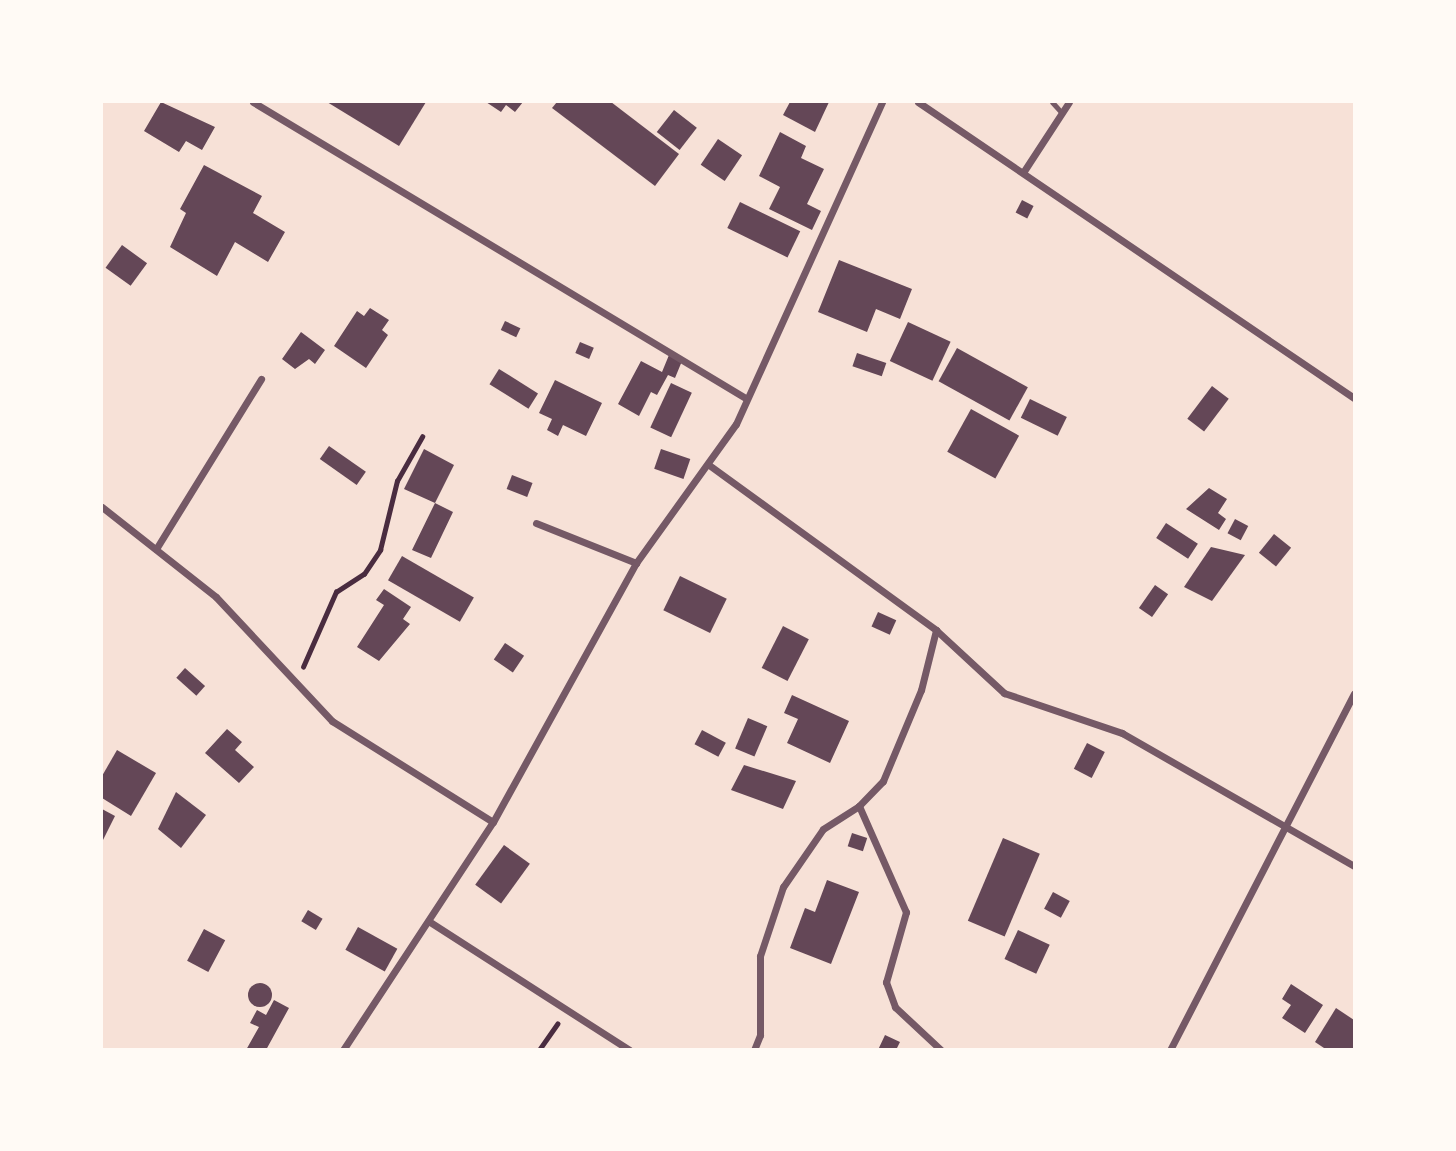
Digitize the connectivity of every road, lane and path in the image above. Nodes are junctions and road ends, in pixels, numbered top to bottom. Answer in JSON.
{"nodes":[{"id":1,"x":253,"y":102,"type":"edge"},
{"id":2,"x":882,"y":102,"type":"edge"},
{"id":3,"x":918,"y":102,"type":"edge"},
{"id":4,"x":1052,"y":102,"type":"edge"},
{"id":5,"x":1069,"y":102,"type":"edge"},
{"id":6,"x":1062,"y":113,"type":"junction"},
{"id":7,"x":1024,"y":171,"type":"junction"},
{"id":8,"x":261,"y":379,"type":"dead end"},
{"id":9,"x":1354,"y":398,"type":"edge"},
{"id":10,"x":747,"y":399,"type":"junction"},
{"id":11,"x":422,"y":437,"type":"dead end"},
{"id":12,"x":709,"y":465,"type":"junction"},
{"id":13,"x":102,"y":507,"type":"edge"},
{"id":14,"x":536,"y":523,"type":"dead end"},
{"id":15,"x":156,"y":549,"type":"junction"},
{"id":16,"x":636,"y":563,"type":"junction"},
{"id":17,"x":936,"y":630,"type":"junction"},
{"id":18,"x":293,"y":682,"type":"junction"},
{"id":19,"x":1354,"y":694,"type":"edge"},
{"id":20,"x":859,"y":806,"type":"junction"},
{"id":21,"x":493,"y":822,"type":"junction"},
{"id":22,"x":1286,"y":828,"type":"junction"},
{"id":23,"x":1354,"y":866,"type":"edge"},
{"id":24,"x":430,"y":922,"type":"junction"},
{"id":25,"x":568,"y":1009,"type":"junction"},
{"id":26,"x":344,"y":1049,"type":"edge"},
{"id":27,"x":540,"y":1049,"type":"edge"},
{"id":28,"x":629,"y":1049,"type":"edge"},
{"id":29,"x":754,"y":1049,"type":"edge"},
{"id":30,"x":942,"y":1049,"type":"edge"},
{"id":31,"x":1170,"y":1049,"type":"edge"}],
"edges":[{"from":1,"to":10,"type":"street"},
{"from":2,"to":10,"type":"street"},
{"from":3,"to":7,"type":"street"},
{"from":4,"to":6,"type":"lane"},
{"from":5,"to":6,"type":"street"},
{"from":6,"to":7,"type":"street"},
{"from":7,"to":9,"type":"street"},
{"from":8,"to":15,"type":"street"},
{"from":10,"to":12,"type":"street"},
{"from":11,"to":18,"type":"path"},
{"from":12,"to":16,"type":"street"},
{"from":12,"to":17,"type":"street"},
{"from":13,"to":15,"type":"street"},
{"from":14,"to":16,"type":"street"},
{"from":15,"to":18,"type":"street"},
{"from":16,"to":21,"type":"street"},
{"from":17,"to":20,"type":"street"},
{"from":17,"to":22,"type":"street"},
{"from":18,"to":21,"type":"street"},
{"from":19,"to":22,"type":"street"},
{"from":20,"to":29,"type":"street"},
{"from":20,"to":30,"type":"street"},
{"from":21,"to":24,"type":"street"},
{"from":22,"to":23,"type":"street"},
{"from":22,"to":31,"type":"street"},
{"from":24,"to":25,"type":"street"},
{"from":24,"to":26,"type":"street"},
{"from":25,"to":27,"type":"path"},
{"from":25,"to":28,"type":"street"}]}
